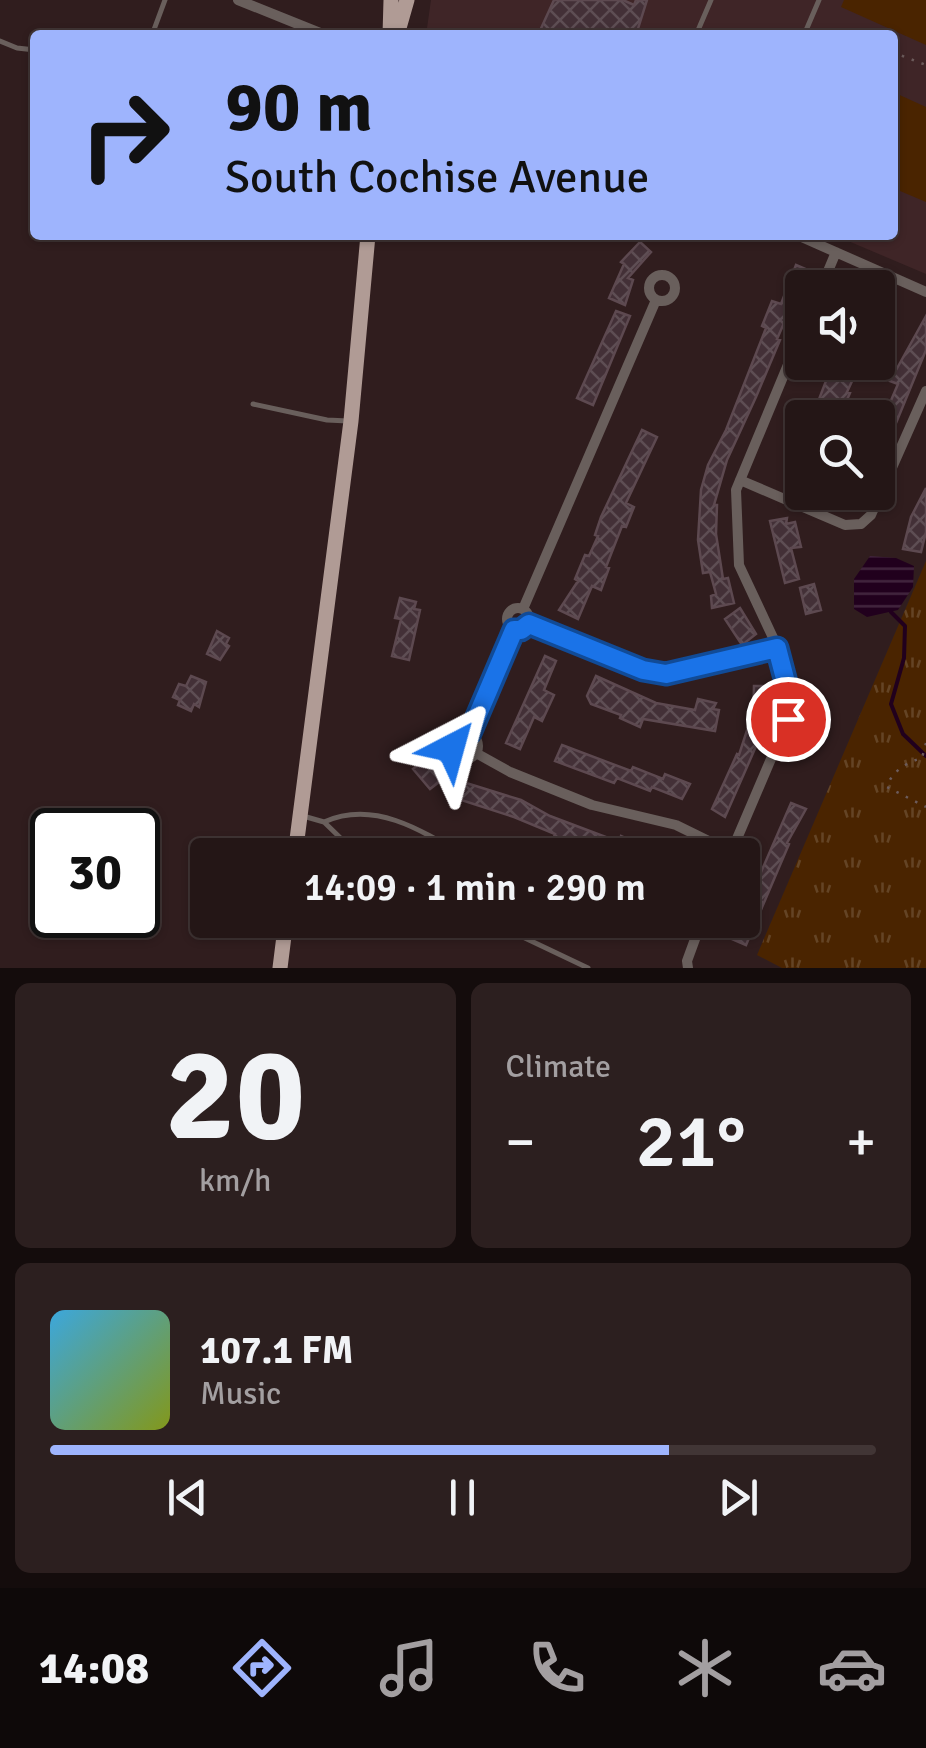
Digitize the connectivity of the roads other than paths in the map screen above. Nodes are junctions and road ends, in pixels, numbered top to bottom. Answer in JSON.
{"nodes":[{"id":1,"x":165,"y":0,"type":"edge"},
{"id":2,"x":238,"y":0,"type":"edge"},
{"id":3,"x":391,"y":0,"type":"edge"},
{"id":4,"x":407,"y":0,"type":"edge"},
{"id":5,"x":711,"y":0,"type":"edge"},
{"id":6,"x":820,"y":0,"type":"edge"},
{"id":7,"x":154,"y":30,"type":"edge"},
{"id":8,"x":313,"y":30,"type":"edge"},
{"id":9,"x":394,"y":30,"type":"edge"},
{"id":10,"x":396,"y":30,"type":"edge"},
{"id":11,"x":698,"y":30,"type":"edge"},
{"id":12,"x":806,"y":30,"type":"edge"},
{"id":13,"x":0,"y":41,"type":"edge"},
{"id":14,"x":30,"y":49,"type":"edge"},
{"id":15,"x":368,"y":240,"type":"edge"},
{"id":16,"x":808,"y":240,"type":"edge"},
{"id":17,"x":836,"y":252,"type":"junction"},
{"id":18,"x":828,"y":270,"type":"edge"},
{"id":19,"x":926,"y":292,"type":"edge"},
{"id":20,"x":656,"y":300,"type":"dead end"},
{"id":21,"x":785,"y":372,"type":"edge"},
{"id":22,"x":926,"y":391,"type":"edge"},
{"id":23,"x":253,"y":404,"type":"dead end"},
{"id":24,"x":350,"y":421,"type":"junction"},
{"id":25,"x":740,"y":480,"type":"junction"},
{"id":26,"x":523,"y":609,"type":"junction"},
{"id":27,"x":529,"y":624,"type":"junction"},
{"id":28,"x":514,"y":630,"type":"junction"},
{"id":29,"x":777,"y":648,"type":"junction"},
{"id":30,"x":470,"y":733,"type":"junction"},
{"id":31,"x":476,"y":753,"type":"junction"},
{"id":32,"x":300,"y":814,"type":"junction"},
{"id":33,"x":324,"y":822,"type":"junction"},
{"id":34,"x":296,"y":838,"type":"edge"},
{"id":35,"x":340,"y":838,"type":"edge"},
{"id":36,"x":432,"y":838,"type":"edge"},
{"id":37,"x":701,"y":838,"type":"edge"},
{"id":38,"x":738,"y":838,"type":"edge"},
{"id":39,"x":284,"y":938,"type":"edge"},
{"id":40,"x":525,"y":938,"type":"edge"},
{"id":41,"x":695,"y":938,"type":"edge"},
{"id":42,"x":280,"y":968,"type":"edge"},
{"id":43,"x":588,"y":968,"type":"edge"},
{"id":44,"x":688,"y":968,"type":"edge"}],
"edges":[{"from":1,"to":7,"type":"lane"},
{"from":2,"to":8,"type":"street"},
{"from":3,"to":9,"type":"main road"},
{"from":4,"to":10,"type":"main road"},
{"from":5,"to":11,"type":"lane"},
{"from":6,"to":12,"type":"lane"},
{"from":13,"to":14,"type":"lane"},
{"from":15,"to":24,"type":"main road"},
{"from":16,"to":17,"type":"street"},
{"from":17,"to":18,"type":"street"},
{"from":17,"to":19,"type":"street"},
{"from":20,"to":26,"type":"street"},
{"from":21,"to":25,"type":"street"},
{"from":22,"to":25,"type":"street"},
{"from":23,"to":24,"type":"lane"},
{"from":24,"to":32,"type":"main road"},
{"from":25,"to":29,"type":"street"},
{"from":26,"to":27,"type":"street"},
{"from":26,"to":28,"type":"street"},
{"from":27,"to":28,"type":"street"},
{"from":27,"to":29,"type":"street"},
{"from":28,"to":30,"type":"street"},
{"from":29,"to":38,"type":"street"},
{"from":30,"to":31,"type":"street"},
{"from":30,"to":31,"type":"street"},
{"from":31,"to":37,"type":"street"},
{"from":32,"to":33,"type":"lane"},
{"from":32,"to":34,"type":"main road"},
{"from":33,"to":35,"type":"lane"},
{"from":33,"to":36,"type":"lane"},
{"from":39,"to":42,"type":"main road"},
{"from":40,"to":43,"type":"lane"},
{"from":41,"to":44,"type":"street"}]}
